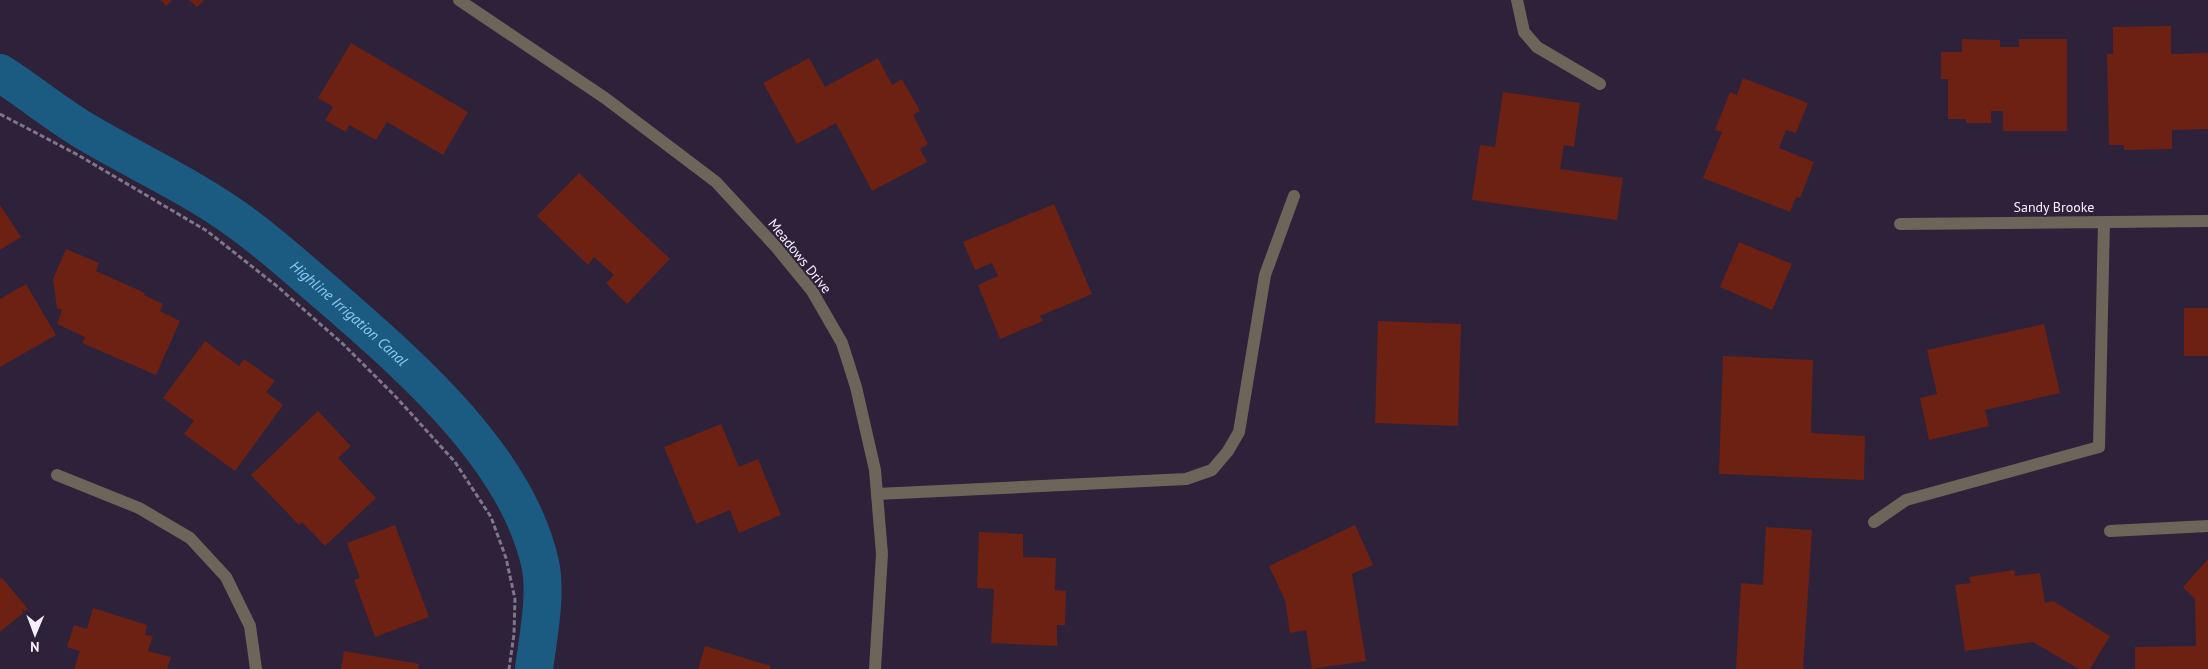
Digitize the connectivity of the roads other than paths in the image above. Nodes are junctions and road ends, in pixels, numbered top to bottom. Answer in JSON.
{"nodes":[{"id":1,"x":459,"y":0,"type":"edge"},
{"id":2,"x":1517,"y":0,"type":"edge"},
{"id":3,"x":1600,"y":84,"type":"dead end"},
{"id":4,"x":1294,"y":196,"type":"dead end"},
{"id":5,"x":2208,"y":221,"type":"edge"},
{"id":6,"x":2104,"y":222,"type":"junction"},
{"id":7,"x":1900,"y":224,"type":"dead end"},
{"id":8,"x":57,"y":476,"type":"dead end"},
{"id":9,"x":877,"y":494,"type":"junction"},
{"id":10,"x":1874,"y":522,"type":"dead end"},
{"id":11,"x":2208,"y":526,"type":"edge"},
{"id":12,"x":2110,"y":531,"type":"dead end"},
{"id":13,"x":256,"y":669,"type":"edge"},
{"id":14,"x":875,"y":669,"type":"edge"}],
"edges":[{"from":1,"to":9,"type":"street","name":"Meadows Drive"},
{"from":2,"to":3,"type":"street"},
{"from":4,"to":9,"type":"street"},
{"from":5,"to":6,"type":"street","name":"Sandy Brooke"},
{"from":6,"to":7,"type":"street","name":"Sandy Brooke"},
{"from":6,"to":10,"type":"street"},
{"from":8,"to":13,"type":"street"},
{"from":9,"to":14,"type":"street","name":"Meadows Drive"},
{"from":11,"to":12,"type":"street"}]}
